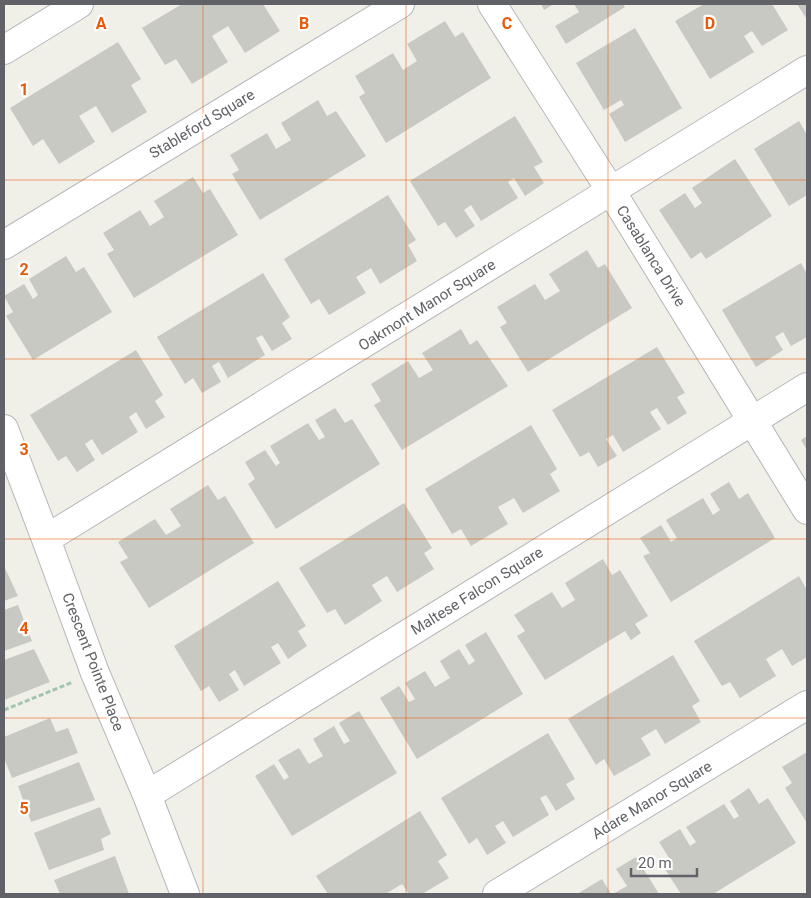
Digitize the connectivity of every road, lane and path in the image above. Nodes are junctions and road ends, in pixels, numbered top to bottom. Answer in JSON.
{"nodes":[{"id":1,"x":79,"y":4,"type":"edge"},
{"id":2,"x":400,"y":4,"type":"edge"},
{"id":3,"x":492,"y":4,"type":"edge"},
{"id":4,"x":4,"y":50,"type":"edge"},
{"id":5,"x":807,"y":70,"type":"edge"},
{"id":6,"x":611,"y":191,"type":"junction"},
{"id":7,"x":4,"y":245,"type":"edge"},
{"id":8,"x":807,"y":387,"type":"edge"},
{"id":9,"x":752,"y":420,"type":"junction"},
{"id":10,"x":4,"y":430,"type":"edge"},
{"id":11,"x":807,"y":510,"type":"edge"},
{"id":12,"x":46,"y":539,"type":"junction"},
{"id":13,"x":95,"y":673,"type":"junction"},
{"id":14,"x":807,"y":705,"type":"edge"},
{"id":15,"x":4,"y":710,"type":"edge"},
{"id":16,"x":147,"y":795,"type":"junction"},
{"id":17,"x":185,"y":894,"type":"edge"},
{"id":18,"x":497,"y":894,"type":"edge"}],
"edges":[{"from":1,"to":4,"type":"street"},
{"from":2,"to":7,"type":"street","name":"Stableford Square"},
{"from":3,"to":6,"type":"street","name":"Casablanca Drive"},
{"from":5,"to":6,"type":"street","name":"Oakmont Manor Square"},
{"from":6,"to":9,"type":"street","name":"Casablanca Drive"},
{"from":6,"to":12,"type":"street","name":"Oakmont Manor Square"},
{"from":8,"to":9,"type":"street","name":"Maltese Falcon Square"},
{"from":9,"to":11,"type":"street","name":"Casablanca Drive"},
{"from":9,"to":16,"type":"street","name":"Maltese Falcon Square"},
{"from":10,"to":12,"type":"street","name":"Crescent Pointe Place"},
{"from":12,"to":13,"type":"street","name":"Crescent Pointe Place"},
{"from":13,"to":15,"type":"path"},
{"from":13,"to":16,"type":"street","name":"Crescent Pointe Place"},
{"from":14,"to":18,"type":"street","name":"Adare Manor Square"},
{"from":16,"to":17,"type":"street","name":"Crescent Pointe Place"}]}
